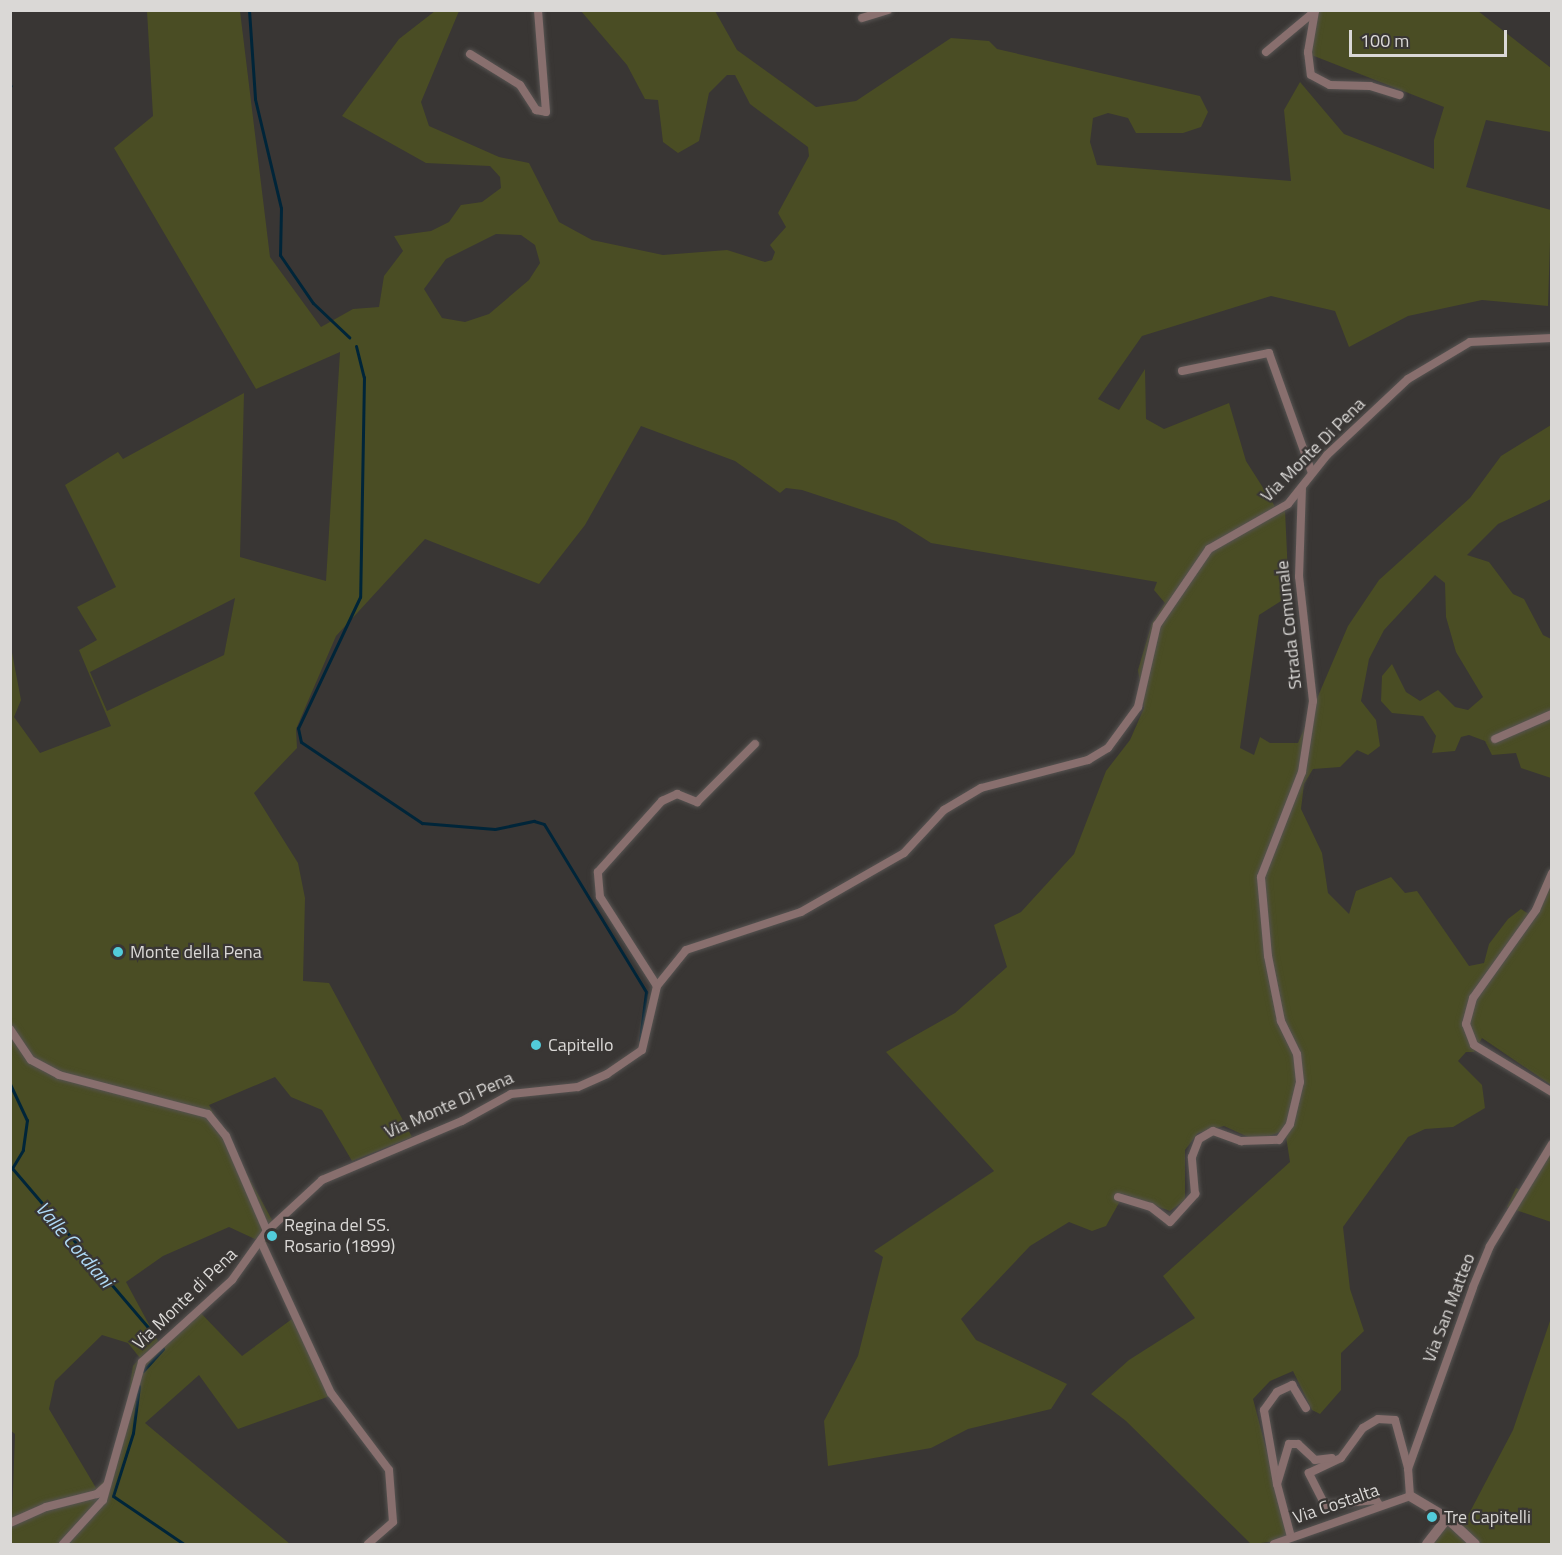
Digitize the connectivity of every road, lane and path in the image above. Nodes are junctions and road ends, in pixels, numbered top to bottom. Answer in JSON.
{"nodes":[{"id":1,"x":538,"y":10,"type":"edge"},
{"id":2,"x":888,"y":10,"type":"edge"},
{"id":3,"x":1315,"y":11,"type":"edge"},
{"id":4,"x":862,"y":18,"type":"dead end"},
{"id":5,"x":1266,"y":52,"type":"dead end"},
{"id":6,"x":470,"y":54,"type":"dead end"},
{"id":7,"x":1400,"y":95,"type":"dead end"},
{"id":8,"x":1551,"y":338,"type":"edge"},
{"id":9,"x":1182,"y":371,"type":"dead end"},
{"id":10,"x":1312,"y":473,"type":"junction"},
{"id":11,"x":1302,"y":488,"type":"junction"},
{"id":12,"x":1551,"y":714,"type":"edge"},
{"id":13,"x":1495,"y":739,"type":"dead end"},
{"id":14,"x":755,"y":744,"type":"dead end"},
{"id":15,"x":1551,"y":873,"type":"edge"},
{"id":16,"x":657,"y":986,"type":"junction"},
{"id":17,"x":10,"y":1029,"type":"edge"},
{"id":18,"x":1551,"y":1092,"type":"edge"},
{"id":19,"x":1551,"y":1144,"type":"edge"},
{"id":20,"x":1118,"y":1197,"type":"dead end"},
{"id":21,"x":267,"y":1231,"type":"junction"},
{"id":22,"x":262,"y":1244,"type":"junction"},
{"id":23,"x":1306,"y":1408,"type":"dead end"},
{"id":24,"x":1341,"y":1458,"type":"junction"},
{"id":25,"x":1408,"y":1469,"type":"junction"},
{"id":26,"x":108,"y":1484,"type":"junction"},
{"id":27,"x":1277,"y":1484,"type":"junction"},
{"id":28,"x":1410,"y":1496,"type":"junction"},
{"id":29,"x":1380,"y":1506,"type":"junction"},
{"id":30,"x":1447,"y":1518,"type":"junction"},
{"id":31,"x":10,"y":1523,"type":"edge"},
{"id":32,"x":1291,"y":1536,"type":"junction"},
{"id":33,"x":63,"y":1545,"type":"edge"},
{"id":34,"x":368,"y":1545,"type":"edge"},
{"id":35,"x":1274,"y":1545,"type":"edge"},
{"id":36,"x":1427,"y":1545,"type":"edge"},
{"id":37,"x":1475,"y":1545,"type":"edge"}],
"edges":[{"from":1,"to":6,"type":"street"},
{"from":2,"to":4,"type":"street"},
{"from":3,"to":5,"type":"street"},
{"from":3,"to":7,"type":"street"},
{"from":8,"to":10,"type":"street","name":"Via Monte Di Pena"},
{"from":9,"to":10,"type":"street"},
{"from":10,"to":11,"type":"street","name":"Via Monte Di Pena"},
{"from":11,"to":16,"type":"street","name":"Via Monte Di Pena"},
{"from":11,"to":20,"type":"street","name":"Strada Comunale"},
{"from":12,"to":13,"type":"street"},
{"from":14,"to":16,"type":"street"},
{"from":15,"to":18,"type":"street"},
{"from":16,"to":21,"type":"street","name":"Via Monte Di Pena"},
{"from":17,"to":21,"type":"street"},
{"from":19,"to":25,"type":"street","name":"Via San Matteo"},
{"from":21,"to":22,"type":"street","name":"Via Monte di Pena"},
{"from":22,"to":26,"type":"street","name":"Via Monte di Pena"},
{"from":22,"to":34,"type":"street","name":"Via Monte di Pena"},
{"from":23,"to":27,"type":"street"},
{"from":24,"to":25,"type":"street"},
{"from":24,"to":27,"type":"street"},
{"from":24,"to":29,"type":"street"},
{"from":25,"to":28,"type":"street","name":"Via San Matteo"},
{"from":26,"to":31,"type":"street"},
{"from":26,"to":33,"type":"street","name":"Via Monte di Pena"},
{"from":27,"to":32,"type":"street"},
{"from":28,"to":29,"type":"street","name":"Via Costalta"},
{"from":28,"to":30,"type":"street"},
{"from":29,"to":32,"type":"street","name":"Via Costalta"},
{"from":30,"to":36,"type":"street"},
{"from":30,"to":37,"type":"street"},
{"from":32,"to":35,"type":"street","name":"Via Costalta"}]}
